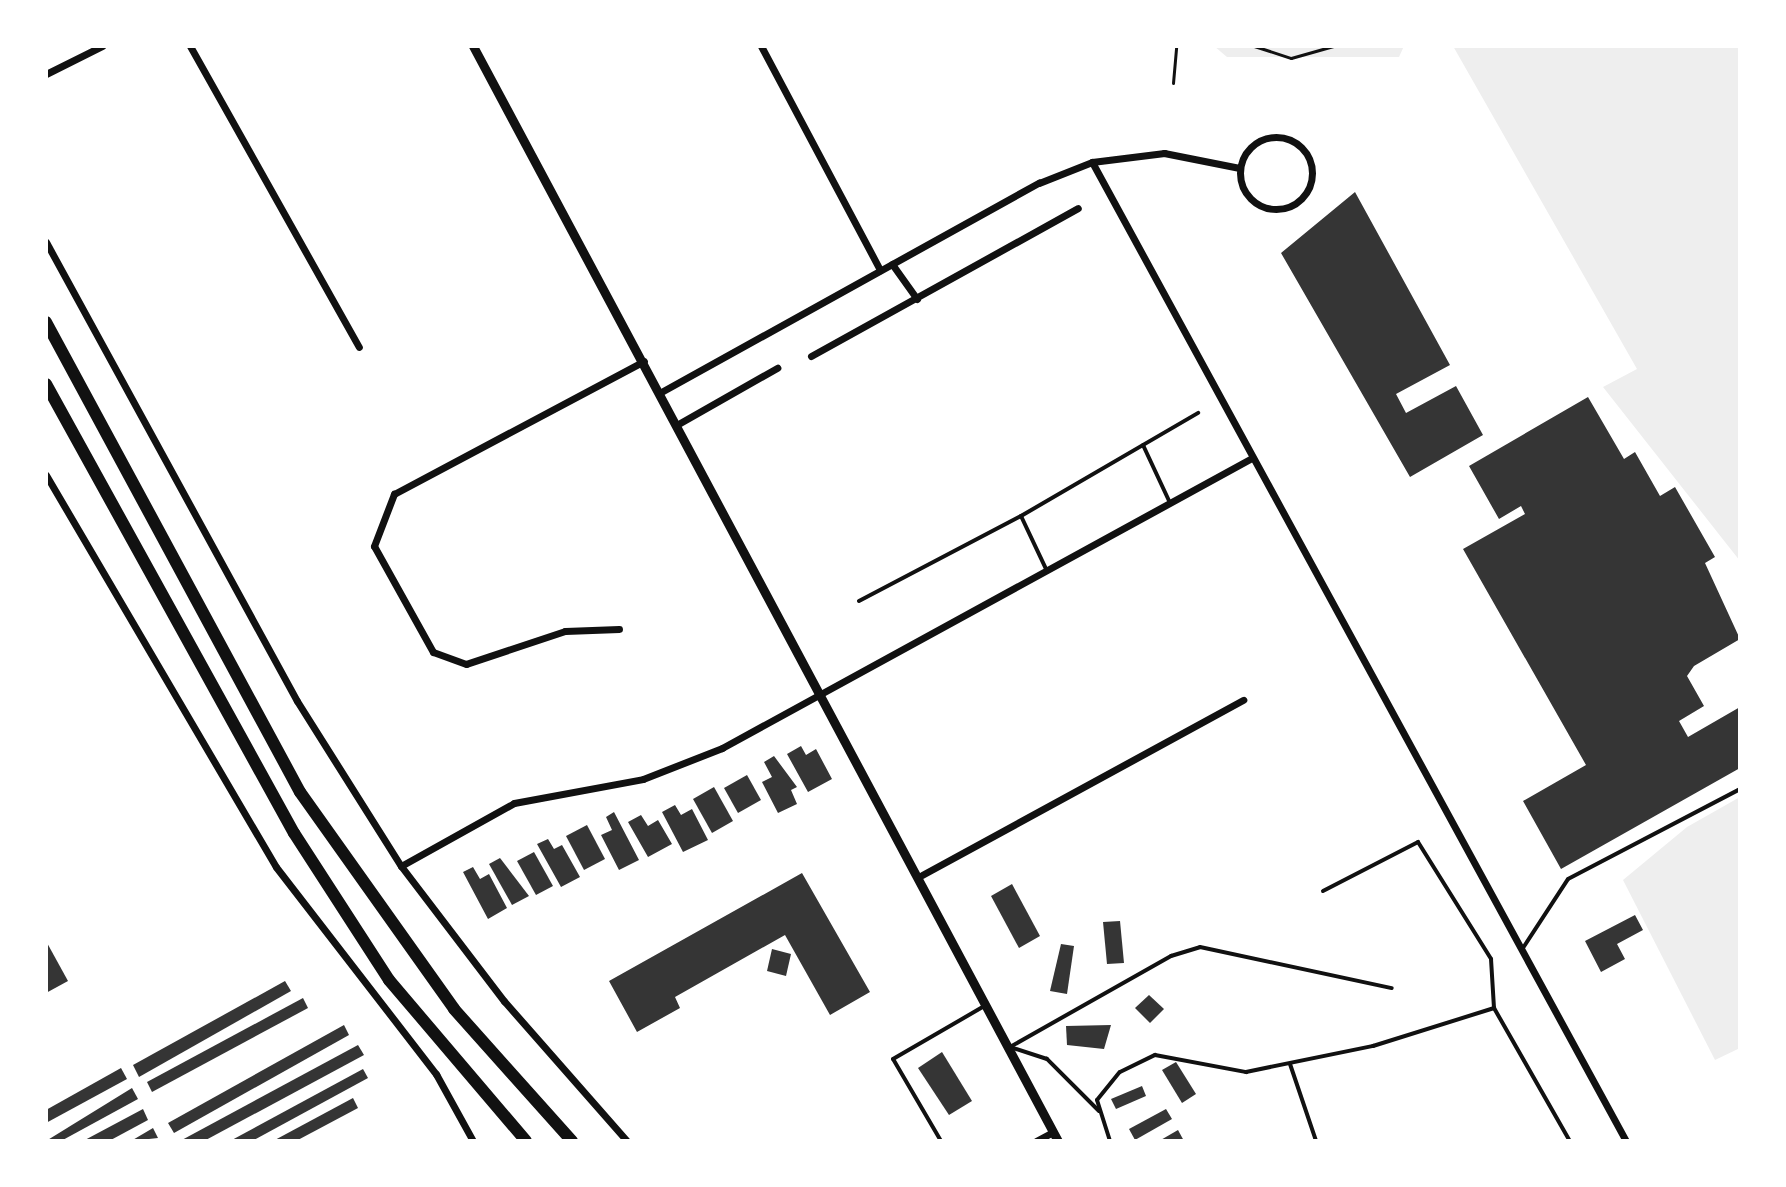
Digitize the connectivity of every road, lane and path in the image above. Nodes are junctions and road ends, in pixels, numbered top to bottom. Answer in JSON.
{"nodes":[{"id":1,"x":102,"y":46,"type":"edge"},
{"id":2,"x":190,"y":46,"type":"edge"},
{"id":3,"x":473,"y":46,"type":"edge"},
{"id":4,"x":761,"y":46,"type":"edge"},
{"id":5,"x":1176,"y":46,"type":"edge"},
{"id":6,"x":1254,"y":46,"type":"edge"},
{"id":7,"x":1333,"y":46,"type":"edge"},
{"id":8,"x":46,"y":74,"type":"edge"},
{"id":9,"x":1173,"y":83,"type":"dead end"},
{"id":10,"x":1092,"y":162,"type":"junction"},
{"id":11,"x":1240,"y":168,"type":"junction"},
{"id":12,"x":1078,"y":208,"type":"dead end"},
{"id":13,"x":46,"y":242,"type":"edge"},
{"id":14,"x":892,"y":264,"type":"junction"},
{"id":15,"x":880,"y":270,"type":"junction"},
{"id":16,"x":917,"y":299,"type":"junction"},
{"id":17,"x":46,"y":322,"type":"edge"},
{"id":18,"x":359,"y":347,"type":"dead end"},
{"id":19,"x":811,"y":356,"type":"dead end"},
{"id":20,"x":644,"y":361,"type":"junction"},
{"id":21,"x":777,"y":368,"type":"dead end"},
{"id":22,"x":46,"y":384,"type":"edge"},
{"id":23,"x":663,"y":391,"type":"junction"},
{"id":24,"x":1198,"y":413,"type":"dead end"},
{"id":25,"x":680,"y":423,"type":"junction"},
{"id":26,"x":1143,"y":445,"type":"junction"},
{"id":27,"x":1252,"y":458,"type":"junction"},
{"id":28,"x":46,"y":475,"type":"edge"},
{"id":29,"x":1170,"y":503,"type":"junction"},
{"id":30,"x":1021,"y":516,"type":"junction"},
{"id":31,"x":1047,"y":571,"type":"junction"},
{"id":32,"x":859,"y":601,"type":"dead end"},
{"id":33,"x":619,"y":629,"type":"dead end"},
{"id":34,"x":824,"y":694,"type":"junction"},
{"id":35,"x":1243,"y":700,"type":"dead end"},
{"id":36,"x":1740,"y":789,"type":"edge"},
{"id":37,"x":401,"y":866,"type":"junction"},
{"id":38,"x":922,"y":875,"type":"junction"},
{"id":39,"x":1323,"y":891,"type":"dead end"},
{"id":40,"x":1522,"y":950,"type":"junction"},
{"id":41,"x":1392,"y":988,"type":"dead end"},
{"id":42,"x":988,"y":1004,"type":"junction"},
{"id":43,"x":1494,"y":1008,"type":"junction"},
{"id":44,"x":1010,"y":1047,"type":"junction"},
{"id":45,"x":1290,"y":1063,"type":"junction"},
{"id":46,"x":1101,"y":1113,"type":"junction"},
{"id":47,"x":1056,"y":1136,"type":"edge"},
{"id":48,"x":473,"y":1141,"type":"edge"},
{"id":49,"x":526,"y":1141,"type":"edge"},
{"id":50,"x":572,"y":1141,"type":"edge"},
{"id":51,"x":627,"y":1141,"type":"edge"},
{"id":52,"x":941,"y":1141,"type":"edge"},
{"id":53,"x":1036,"y":1141,"type":"edge"},
{"id":54,"x":1110,"y":1141,"type":"edge"},
{"id":55,"x":1316,"y":1141,"type":"edge"},
{"id":56,"x":1570,"y":1141,"type":"edge"},
{"id":57,"x":1626,"y":1141,"type":"edge"}],
"edges":[{"from":1,"to":8,"type":"street"},
{"from":2,"to":18,"type":"street"},
{"from":3,"to":20,"type":"street"},
{"from":4,"to":15,"type":"street"},
{"from":5,"to":9,"type":"path"},
{"from":6,"to":7,"type":"path"},
{"from":10,"to":11,"type":"street"},
{"from":10,"to":14,"type":"street"},
{"from":10,"to":27,"type":"street"},
{"from":11,"to":11,"type":"street"},
{"from":12,"to":16,"type":"street"},
{"from":13,"to":37,"type":"street"},
{"from":14,"to":15,"type":"street"},
{"from":14,"to":16,"type":"street"},
{"from":15,"to":23,"type":"street"},
{"from":16,"to":19,"type":"street"},
{"from":17,"to":50,"type":"highway"},
{"from":20,"to":23,"type":"street"},
{"from":20,"to":33,"type":"street"},
{"from":21,"to":25,"type":"street"},
{"from":22,"to":49,"type":"highway"},
{"from":23,"to":25,"type":"street"},
{"from":24,"to":26,"type":"lane"},
{"from":25,"to":34,"type":"street"},
{"from":26,"to":29,"type":"lane"},
{"from":26,"to":30,"type":"lane"},
{"from":27,"to":29,"type":"street"},
{"from":27,"to":40,"type":"street"},
{"from":28,"to":48,"type":"street"},
{"from":29,"to":31,"type":"street"},
{"from":30,"to":31,"type":"lane"},
{"from":30,"to":32,"type":"lane"},
{"from":31,"to":34,"type":"street"},
{"from":34,"to":37,"type":"street"},
{"from":34,"to":38,"type":"street"},
{"from":35,"to":38,"type":"street"},
{"from":36,"to":40,"type":"lane"},
{"from":37,"to":51,"type":"street"},
{"from":38,"to":42,"type":"street"},
{"from":39,"to":43,"type":"lane"},
{"from":40,"to":57,"type":"street"},
{"from":41,"to":44,"type":"lane"},
{"from":42,"to":44,"type":"street"},
{"from":42,"to":52,"type":"lane"},
{"from":43,"to":45,"type":"lane"},
{"from":43,"to":56,"type":"lane"},
{"from":44,"to":46,"type":"lane"},
{"from":44,"to":47,"type":"street"},
{"from":45,"to":46,"type":"lane"},
{"from":45,"to":55,"type":"lane"},
{"from":46,"to":54,"type":"lane"},
{"from":47,"to":53,"type":"street"}]}
